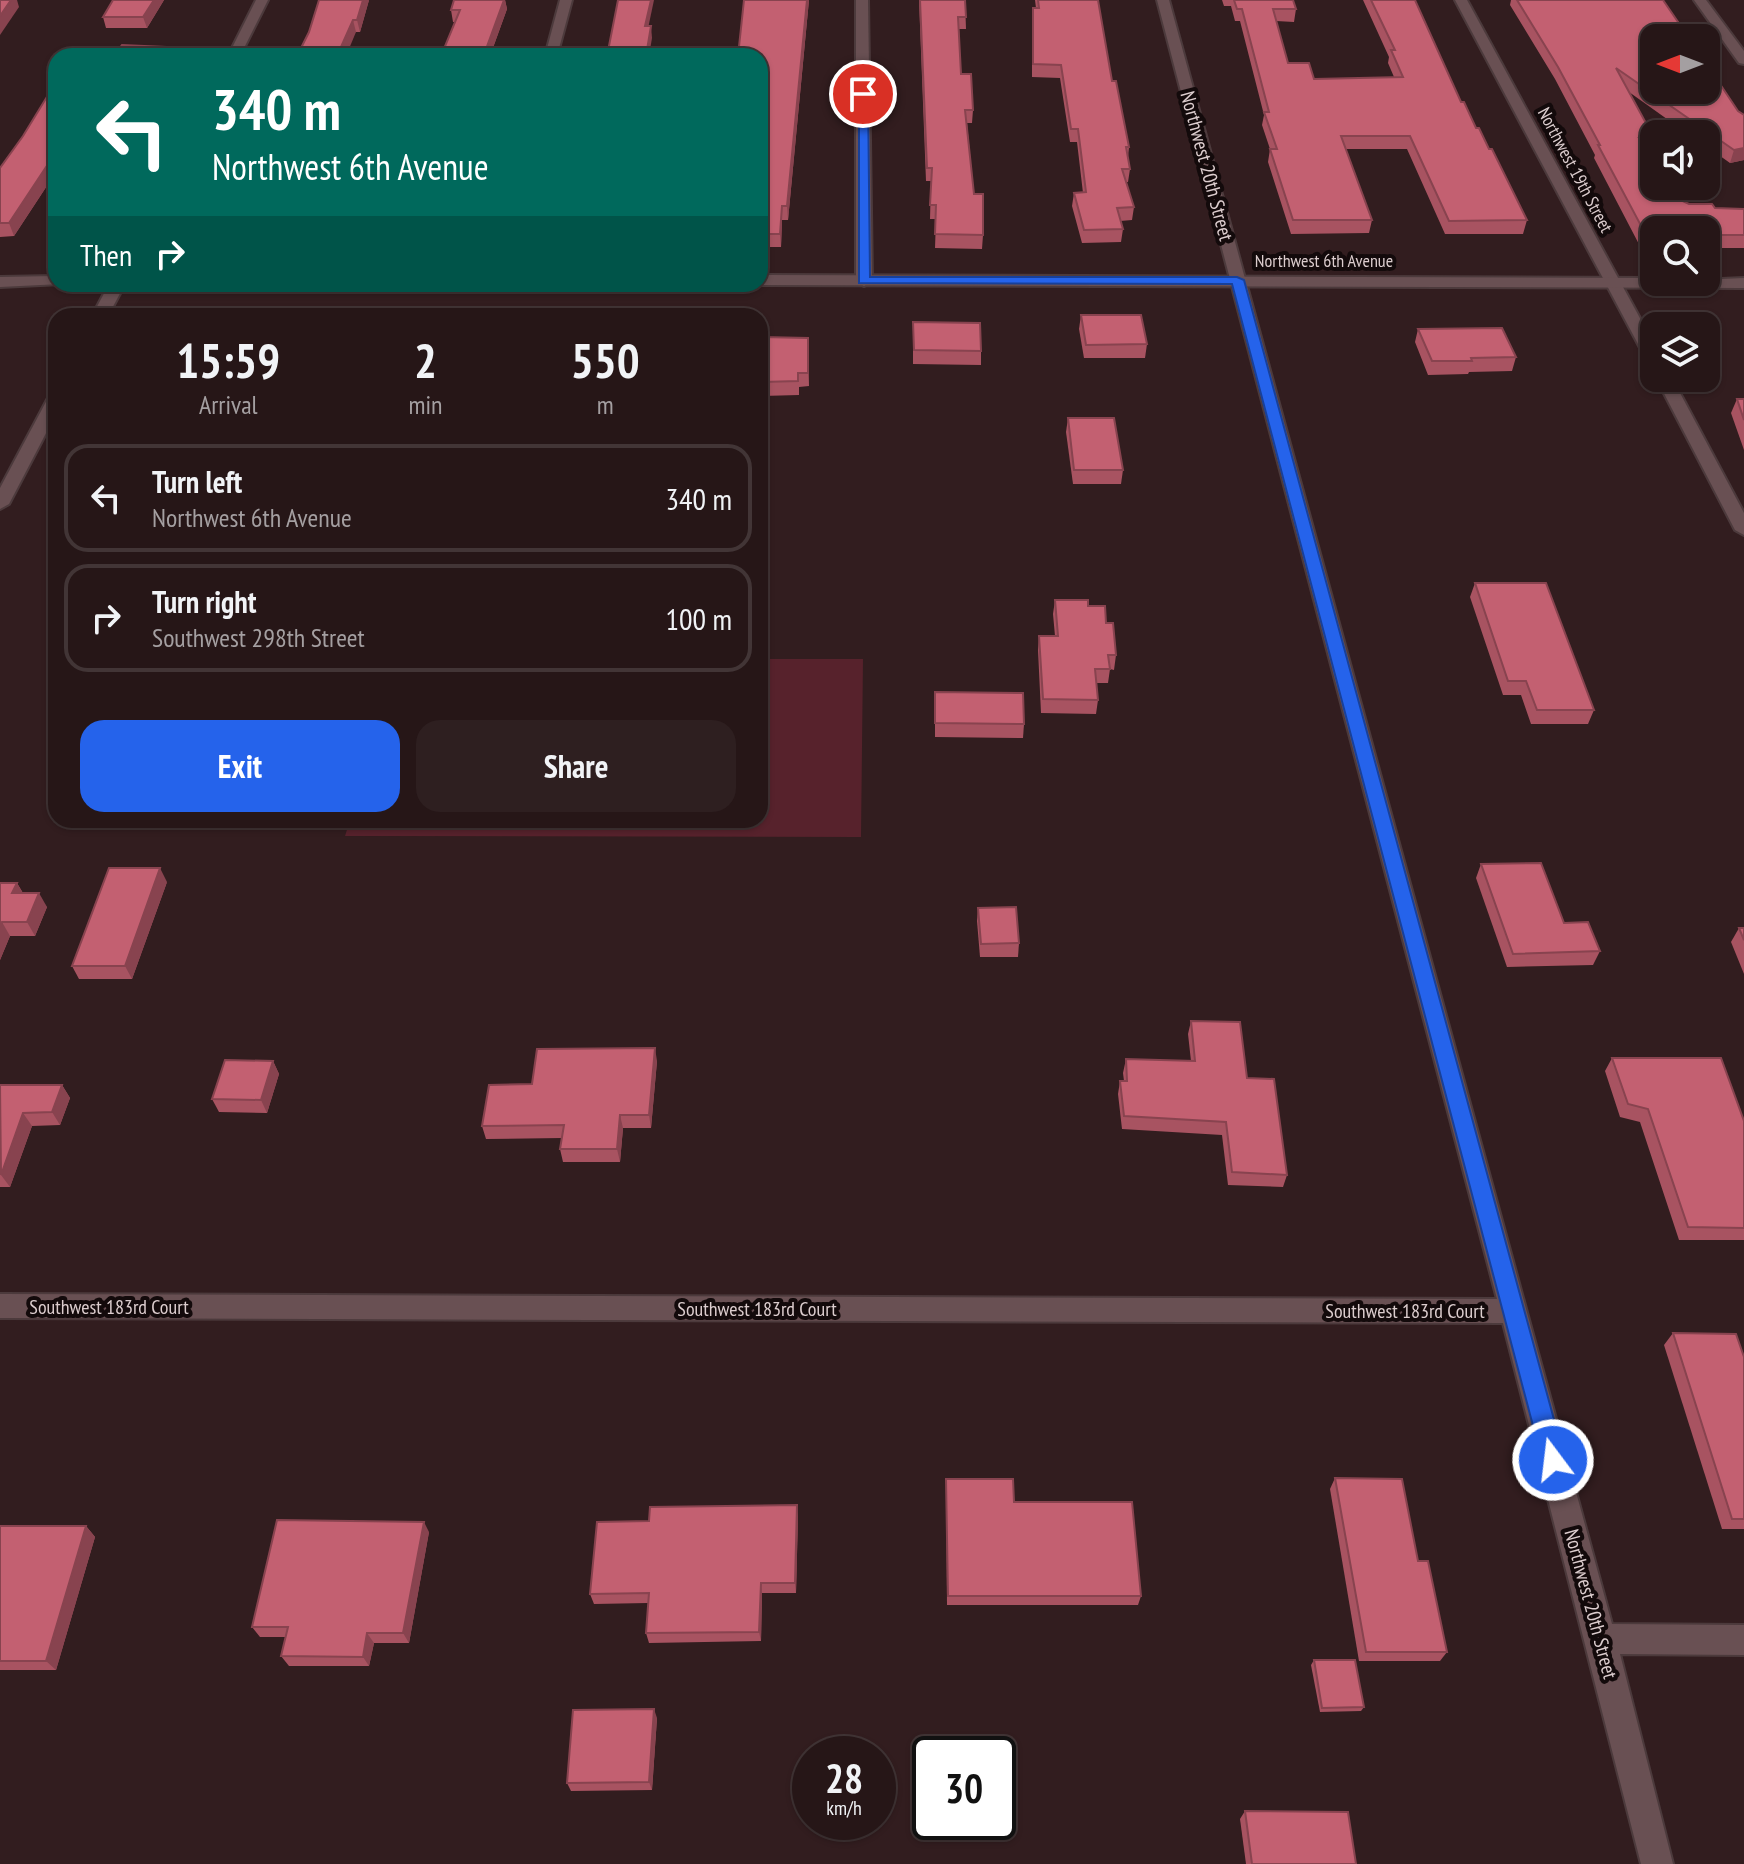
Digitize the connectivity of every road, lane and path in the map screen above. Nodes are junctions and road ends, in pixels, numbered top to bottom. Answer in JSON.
{"nodes":[{"id":1,"x":262,"y":0,"type":"edge"},
{"id":2,"x":566,"y":0,"type":"edge"},
{"id":3,"x":862,"y":0,"type":"edge"},
{"id":4,"x":1163,"y":0,"type":"edge"},
{"id":5,"x":1461,"y":0,"type":"edge"},
{"id":6,"x":1700,"y":0,"type":"edge"},
{"id":7,"x":238,"y":48,"type":"edge"},
{"id":8,"x":553,"y":48,"type":"edge"},
{"id":9,"x":1744,"y":60,"type":"edge"},
{"id":10,"x":768,"y":280,"type":"edge"},
{"id":11,"x":1237,"y":280,"type":"junction"},
{"id":12,"x":48,"y":281,"type":"edge"},
{"id":13,"x":864,"y":281,"type":"junction"},
{"id":14,"x":0,"y":282,"type":"edge"},
{"id":15,"x":1614,"y":283,"type":"junction"},
{"id":16,"x":1744,"y":283,"type":"edge"},
{"id":17,"x":1640,"y":332,"type":"edge"},
{"id":18,"x":1671,"y":392,"type":"edge"},
{"id":19,"x":48,"y":413,"type":"edge"},
{"id":20,"x":0,"y":504,"type":"edge"},
{"id":21,"x":1744,"y":530,"type":"edge"},
{"id":22,"x":0,"y":1306,"type":"edge"},
{"id":23,"x":1514,"y":1311,"type":"junction"},
{"id":24,"x":1601,"y":1639,"type":"junction"},
{"id":25,"x":1744,"y":1640,"type":"edge"},
{"id":26,"x":1657,"y":1864,"type":"edge"}],
"edges":[{"from":1,"to":7,"type":"street"},
{"from":2,"to":8,"type":"street"},
{"from":3,"to":13,"type":"street"},
{"from":4,"to":11,"type":"street","name":"Northwest 20th Street"},
{"from":5,"to":15,"type":"street","name":"Northwest 19th Street"},
{"from":6,"to":9,"type":"street"},
{"from":10,"to":13,"type":"street","name":"Northwest 6th Avenue"},
{"from":11,"to":13,"type":"street","name":"Northwest 6th Avenue"},
{"from":11,"to":15,"type":"street","name":"Northwest 6th Avenue"},
{"from":11,"to":23,"type":"street","name":"Northwest 20th Street"},
{"from":12,"to":14,"type":"street"},
{"from":15,"to":16,"type":"street","name":"Northwest 6th Avenue"},
{"from":15,"to":17,"type":"street","name":"Northwest 19th Street"},
{"from":18,"to":21,"type":"street"},
{"from":19,"to":20,"type":"street"},
{"from":22,"to":23,"type":"street","name":"Southwest 183rd Court"},
{"from":23,"to":24,"type":"street","name":"Northwest 20th Street"},
{"from":24,"to":25,"type":"street"},
{"from":24,"to":26,"type":"street","name":"Northwest 20th Street"}]}
